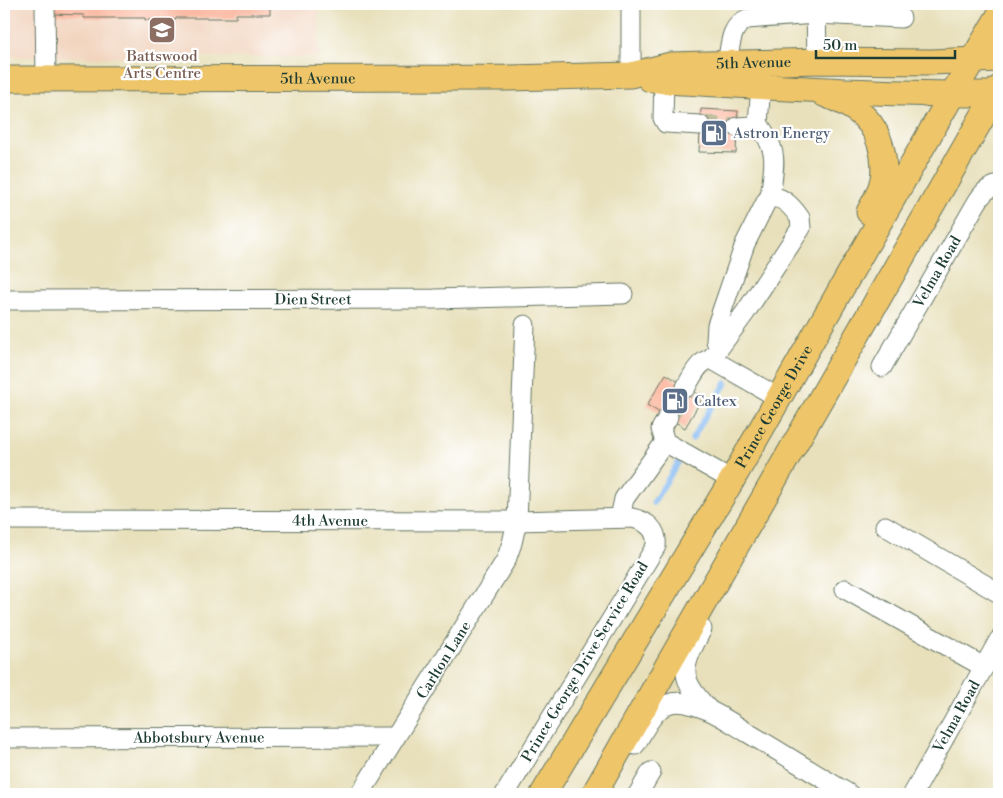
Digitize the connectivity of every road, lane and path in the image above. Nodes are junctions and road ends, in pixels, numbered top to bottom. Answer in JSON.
{"nodes":[{"id":1,"x":45,"y":4,"type":"edge"},
{"id":2,"x":632,"y":4,"type":"edge"},
{"id":3,"x":816,"y":9,"type":"edge"},
{"id":4,"x":999,"y":16,"type":"edge"},
{"id":5,"x":901,"y":18,"type":"dead end"},
{"id":6,"x":999,"y":59,"type":"edge"},
{"id":7,"x":972,"y":60,"type":"junction"},
{"id":8,"x":817,"y":61,"type":"junction"},
{"id":9,"x":727,"y":63,"type":"junction"},
{"id":10,"x":631,"y":75,"type":"junction"},
{"id":11,"x":4,"y":79,"type":"edge"},
{"id":12,"x":46,"y":79,"type":"junction"},
{"id":13,"x":664,"y":82,"type":"junction"},
{"id":14,"x":761,"y":86,"type":"junction"},
{"id":15,"x":813,"y":89,"type":"junction"},
{"id":16,"x":998,"y":92,"type":"edge"},
{"id":17,"x":953,"y":94,"type":"junction"},
{"id":18,"x":758,"y":123,"type":"junction"},
{"id":19,"x":700,"y":125,"type":"tunnel mouth"},
{"id":20,"x":737,"y":127,"type":"tunnel mouth"},
{"id":21,"x":999,"y":185,"type":"edge"},
{"id":22,"x":770,"y":198,"type":"junction"},
{"id":23,"x":623,"y":294,"type":"dead end"},
{"id":24,"x":840,"y":294,"type":"junction"},
{"id":25,"x":4,"y":300,"type":"edge"},
{"id":26,"x":525,"y":325,"type":"dead end"},
{"id":27,"x":715,"y":352,"type":"junction"},
{"id":28,"x":882,"y":367,"type":"dead end"},
{"id":29,"x":686,"y":387,"type":"tunnel mouth"},
{"id":30,"x":779,"y":398,"type":"junction"},
{"id":31,"x":668,"y":417,"type":"tunnel mouth"},
{"id":32,"x":665,"y":442,"type":"junction"},
{"id":33,"x":732,"y":480,"type":"junction"},
{"id":34,"x":620,"y":518,"type":"junction"},
{"id":35,"x":4,"y":520,"type":"edge"},
{"id":36,"x":517,"y":521,"type":"junction"},
{"id":37,"x":885,"y":526,"type":"dead end"},
{"id":38,"x":653,"y":528,"type":"joint"},
{"id":39,"x":725,"y":564,"type":"junction"},
{"id":40,"x":845,"y":589,"type":"dead end"},
{"id":41,"x":999,"y":593,"type":"edge"},
{"id":42,"x":999,"y":640,"type":"edge"},
{"id":43,"x":984,"y":667,"type":"junction"},
{"id":44,"x":710,"y":711,"type":"junction"},
{"id":45,"x":395,"y":737,"type":"junction"},
{"id":46,"x":4,"y":738,"type":"edge"},
{"id":47,"x":651,"y":772,"type":"dead end"},
{"id":48,"x":360,"y":794,"type":"edge"},
{"id":49,"x":505,"y":794,"type":"edge"},
{"id":50,"x":543,"y":794,"type":"edge"},
{"id":51,"x":594,"y":794,"type":"edge"},
{"id":52,"x":599,"y":794,"type":"edge"},
{"id":53,"x":638,"y":794,"type":"edge"},
{"id":54,"x":849,"y":794,"type":"edge"},
{"id":55,"x":913,"y":794,"type":"edge"}],
"edges":[{"from":1,"to":12,"type":"street"},
{"from":2,"to":10,"type":"street"},
{"from":3,"to":5,"type":"street"},
{"from":3,"to":8,"type":"street"},
{"from":3,"to":9,"type":"street"},
{"from":4,"to":7,"type":"main road","name":"Prince George Drive"},
{"from":6,"to":7,"type":"main road","name":"5th Avenue"},
{"from":7,"to":8,"type":"main road","name":"5th Avenue"},
{"from":7,"to":17,"type":"main road","name":"Prince George Drive"},
{"from":8,"to":9,"type":"main road","name":"5th Avenue"},
{"from":9,"to":10,"type":"main road","name":"5th Avenue"},
{"from":10,"to":12,"type":"main road","name":"5th Avenue"},
{"from":10,"to":13,"type":"main road","name":"5th Avenue"},
{"from":11,"to":12,"type":"main road","name":"5th Avenue"},
{"from":13,"to":14,"type":"main road","name":"5th Avenue"},
{"from":13,"to":19,"type":"street"},
{"from":14,"to":15,"type":"main road","name":"5th Avenue"},
{"from":14,"to":18,"type":"street"},
{"from":15,"to":17,"type":"main road","name":"5th Avenue"},
{"from":15,"to":24,"type":"main road"},
{"from":16,"to":17,"type":"main road","name":"5th Avenue"},
{"from":16,"to":39,"type":"main road"},
{"from":17,"to":24,"type":"main road","name":"Prince George Drive"},
{"from":18,"to":20,"type":"street"},
{"from":18,"to":22,"type":"street"},
{"from":21,"to":28,"type":"street","name":"Velma Road"},
{"from":22,"to":27,"type":"street"},
{"from":22,"to":27,"type":"street"},
{"from":23,"to":25,"type":"street","name":"Dien Street"},
{"from":24,"to":30,"type":"main road","name":"Prince George Drive"},
{"from":26,"to":36,"type":"street","name":"Carlton Lane"},
{"from":27,"to":29,"type":"street"},
{"from":27,"to":30,"type":"street"},
{"from":30,"to":33,"type":"main road","name":"Prince George Drive"},
{"from":31,"to":32,"type":"street"},
{"from":32,"to":33,"type":"street"},
{"from":32,"to":34,"type":"street"},
{"from":33,"to":50,"type":"main road","name":"Prince George Drive"},
{"from":34,"to":36,"type":"street","name":"4th Avenue"},
{"from":34,"to":38,"type":"street","name":"4th Avenue"},
{"from":35,"to":36,"type":"street","name":"4th Avenue"},
{"from":36,"to":45,"type":"street","name":"Carlton Lane"},
{"from":37,"to":41,"type":"street"},
{"from":38,"to":49,"type":"street","name":"Prince George Drive Service Road"},
{"from":39,"to":44,"type":"street"},
{"from":39,"to":51,"type":"main road"},
{"from":40,"to":43,"type":"street"},
{"from":42,"to":43,"type":"street","name":"Velma Road"},
{"from":43,"to":55,"type":"street","name":"Velma Road"},
{"from":44,"to":52,"type":"street"},
{"from":44,"to":54,"type":"street"},
{"from":45,"to":46,"type":"street","name":"Abbotsbury Avenue"},
{"from":45,"to":48,"type":"street","name":"Carlton Lane"},
{"from":47,"to":53,"type":"street"}]}
